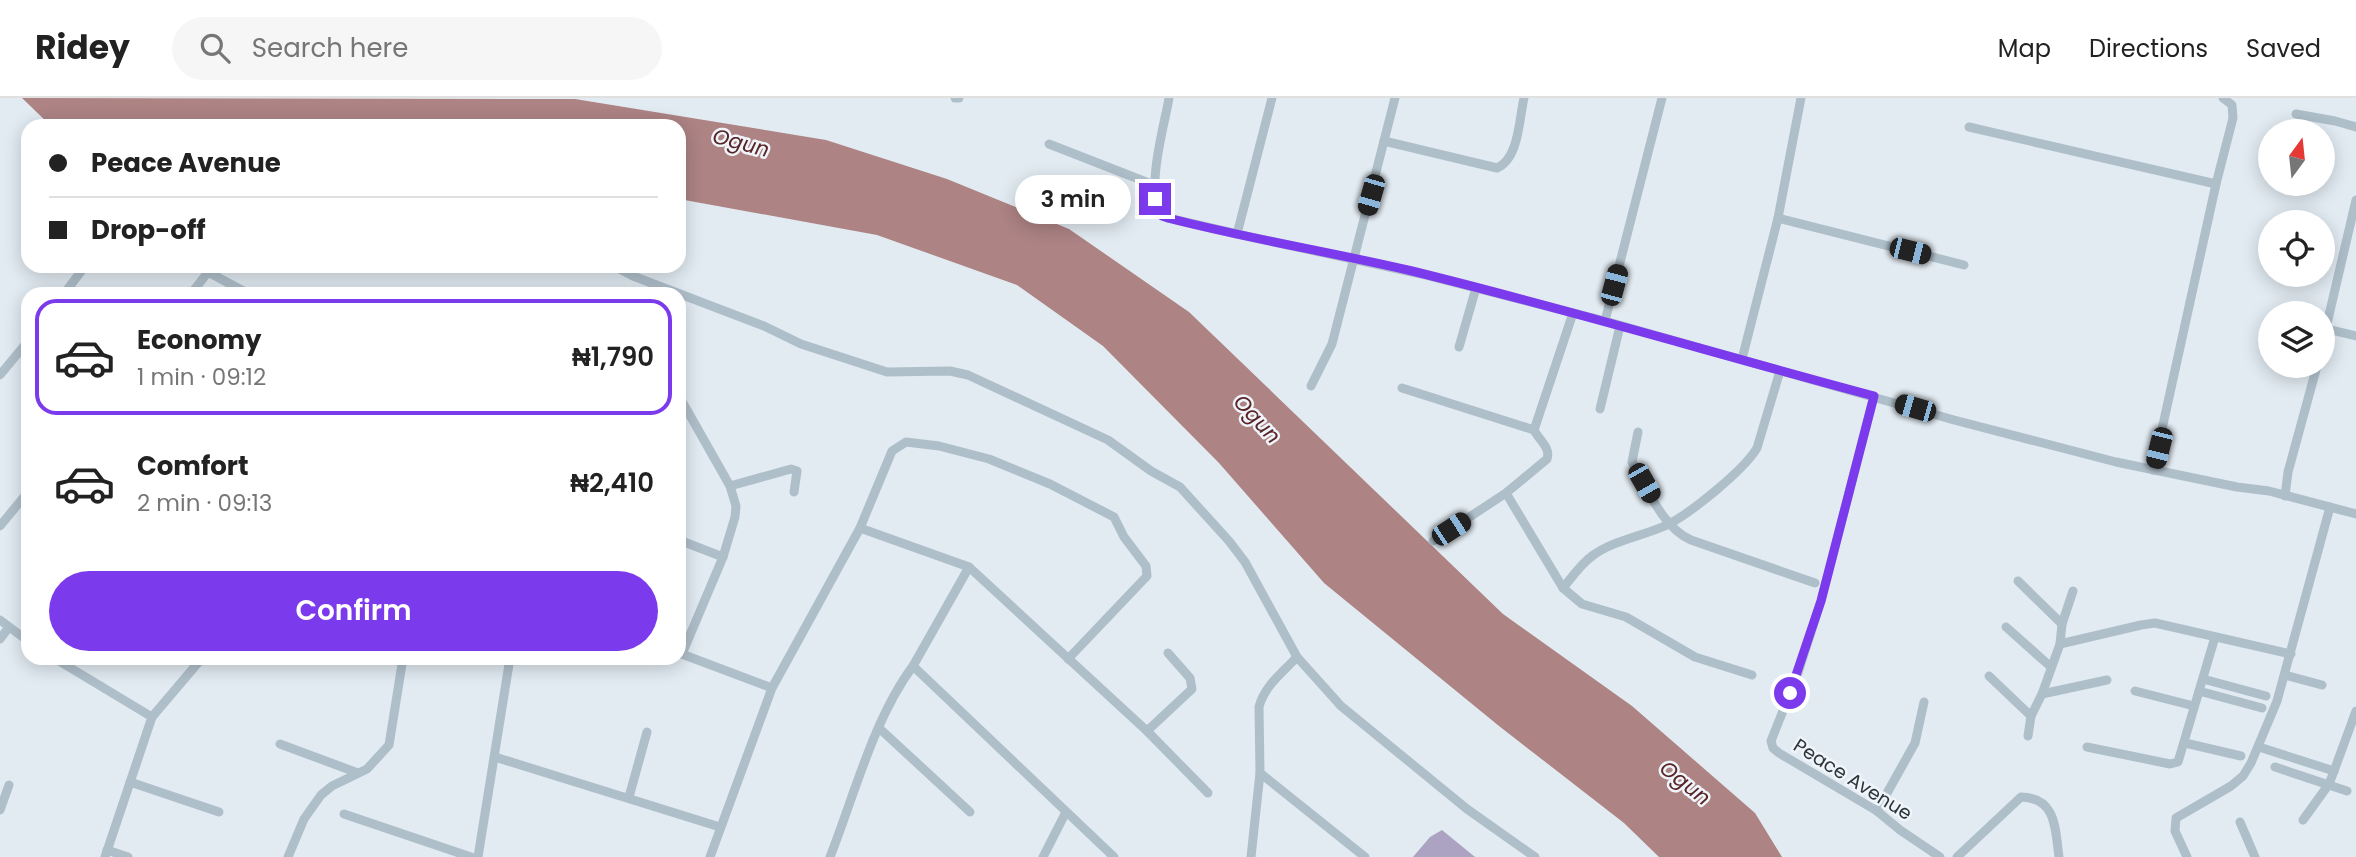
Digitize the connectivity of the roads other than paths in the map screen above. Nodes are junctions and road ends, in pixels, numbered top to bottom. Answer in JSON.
{"nodes":[{"id":1,"x":1169,"y":98,"type":"edge"},
{"id":2,"x":1272,"y":98,"type":"edge"},
{"id":3,"x":1395,"y":98,"type":"edge"},
{"id":4,"x":1524,"y":98,"type":"edge"},
{"id":5,"x":1662,"y":98,"type":"edge"},
{"id":6,"x":1801,"y":98,"type":"edge"},
{"id":7,"x":2223,"y":98,"type":"edge"},
{"id":8,"x":2296,"y":114,"type":"dead end"},
{"id":9,"x":1969,"y":127,"type":"dead end"},
{"id":10,"x":2356,"y":127,"type":"edge"},
{"id":11,"x":1384,"y":141,"type":"junction"},
{"id":12,"x":1049,"y":144,"type":"dead end"},
{"id":13,"x":2216,"y":184,"type":"junction"},
{"id":14,"x":1154,"y":185,"type":"junction"},
{"id":15,"x":2356,"y":201,"type":"edge"},
{"id":16,"x":1778,"y":218,"type":"junction"},
{"id":17,"x":1237,"y":234,"type":"junction"},
{"id":18,"x":1353,"y":258,"type":"junction"},
{"id":19,"x":1964,"y":265,"type":"dead end"},
{"id":20,"x":207,"y":273,"type":"edge"},
{"id":21,"x":210,"y":273,"type":"edge"},
{"id":22,"x":627,"y":273,"type":"edge"},
{"id":23,"x":196,"y":287,"type":"edge"},
{"id":24,"x":236,"y":287,"type":"edge"},
{"id":25,"x":661,"y":287,"type":"edge"},
{"id":26,"x":1476,"y":288,"type":"junction"},
{"id":27,"x":686,"y":297,"type":"edge"},
{"id":28,"x":2333,"y":301,"type":"edge"},
{"id":29,"x":1573,"y":313,"type":"junction"},
{"id":30,"x":1605,"y":321,"type":"junction"},
{"id":31,"x":1620,"y":326,"type":"junction"},
{"id":32,"x":2335,"y":331,"type":"edge"},
{"id":33,"x":2356,"y":336,"type":"edge"},
{"id":34,"x":1459,"y":347,"type":"dead end"},
{"id":35,"x":21,"y":350,"type":"edge"},
{"id":36,"x":1742,"y":359,"type":"junction"},
{"id":37,"x":1780,"y":371,"type":"junction"},
{"id":38,"x":0,"y":375,"type":"edge"},
{"id":39,"x":2314,"y":378,"type":"edge"},
{"id":40,"x":1311,"y":386,"type":"dead end"},
{"id":41,"x":1402,"y":388,"type":"dead end"},
{"id":42,"x":1874,"y":396,"type":"junction"},
{"id":43,"x":686,"y":408,"type":"edge"},
{"id":44,"x":1600,"y":409,"type":"dead end"},
{"id":45,"x":1534,"y":430,"type":"junction"},
{"id":46,"x":1638,"y":432,"type":"dead end"},
{"id":47,"x":2153,"y":470,"type":"junction"},
{"id":48,"x":730,"y":486,"type":"junction"},
{"id":49,"x":794,"y":492,"type":"dead end"},
{"id":50,"x":1506,"y":493,"type":"junction"},
{"id":51,"x":2285,"y":496,"type":"junction"},
{"id":52,"x":21,"y":500,"type":"edge"},
{"id":53,"x":2330,"y":507,"type":"junction"},
{"id":54,"x":2356,"y":514,"type":"edge"},
{"id":55,"x":1669,"y":524,"type":"junction"},
{"id":56,"x":0,"y":526,"type":"edge"},
{"id":57,"x":860,"y":528,"type":"junction"},
{"id":58,"x":1433,"y":541,"type":"dead end"},
{"id":59,"x":686,"y":543,"type":"edge"},
{"id":60,"x":723,"y":557,"type":"junction"},
{"id":61,"x":969,"y":566,"type":"junction"},
{"id":62,"x":2018,"y":581,"type":"dead end"},
{"id":63,"x":1815,"y":583,"type":"dead end"},
{"id":64,"x":1563,"y":588,"type":"junction"},
{"id":65,"x":2073,"y":591,"type":"dead end"},
{"id":66,"x":0,"y":620,"type":"edge"},
{"id":67,"x":2062,"y":624,"type":"junction"},
{"id":68,"x":9,"y":627,"type":"junction"},
{"id":69,"x":2006,"y":627,"type":"dead end"},
{"id":70,"x":21,"y":636,"type":"edge"},
{"id":71,"x":2215,"y":637,"type":"junction"},
{"id":72,"x":0,"y":639,"type":"edge"},
{"id":73,"x":686,"y":640,"type":"edge"},
{"id":74,"x":2060,"y":644,"type":"junction"},
{"id":75,"x":1168,"y":653,"type":"dead end"},
{"id":76,"x":2291,"y":654,"type":"junction"},
{"id":77,"x":686,"y":655,"type":"edge"},
{"id":78,"x":1297,"y":657,"type":"junction"},
{"id":79,"x":1068,"y":659,"type":"junction"},
{"id":80,"x":66,"y":665,"type":"edge"},
{"id":81,"x":196,"y":665,"type":"edge"},
{"id":82,"x":402,"y":665,"type":"edge"},
{"id":83,"x":509,"y":665,"type":"edge"},
{"id":84,"x":913,"y":666,"type":"junction"},
{"id":85,"x":2051,"y":667,"type":"junction"},
{"id":86,"x":1752,"y":675,"type":"dead end"},
{"id":87,"x":2285,"y":675,"type":"junction"},
{"id":88,"x":1989,"y":676,"type":"dead end"},
{"id":89,"x":2108,"y":680,"type":"dead end"},
{"id":90,"x":2203,"y":680,"type":"junction"},
{"id":91,"x":2322,"y":685,"type":"dead end"},
{"id":92,"x":772,"y":688,"type":"junction"},
{"id":93,"x":2135,"y":691,"type":"dead end"},
{"id":94,"x":2199,"y":691,"type":"junction"},
{"id":95,"x":2042,"y":694,"type":"junction"},
{"id":96,"x":2266,"y":696,"type":"dead end"},
{"id":97,"x":1924,"y":702,"type":"dead end"},
{"id":98,"x":2194,"y":706,"type":"junction"},
{"id":99,"x":2262,"y":708,"type":"dead end"},
{"id":100,"x":2356,"y":711,"type":"edge"},
{"id":101,"x":2031,"y":716,"type":"junction"},
{"id":102,"x":152,"y":717,"type":"junction"},
{"id":103,"x":879,"y":728,"type":"junction"},
{"id":104,"x":1147,"y":731,"type":"junction"},
{"id":105,"x":647,"y":732,"type":"dead end"},
{"id":106,"x":2028,"y":736,"type":"dead end"},
{"id":107,"x":2185,"y":743,"type":"junction"},
{"id":108,"x":280,"y":744,"type":"dead end"},
{"id":109,"x":2087,"y":747,"type":"dead end"},
{"id":110,"x":2259,"y":747,"type":"junction"},
{"id":111,"x":2241,"y":756,"type":"dead end"},
{"id":112,"x":495,"y":757,"type":"junction"},
{"id":113,"x":2275,"y":766,"type":"dead end"},
{"id":114,"x":2334,"y":771,"type":"junction"},
{"id":115,"x":358,"y":773,"type":"junction"},
{"id":116,"x":1260,"y":773,"type":"junction"},
{"id":117,"x":130,"y":782,"type":"junction"},
{"id":118,"x":2329,"y":784,"type":"junction"},
{"id":119,"x":9,"y":785,"type":"dead end"},
{"id":120,"x":2347,"y":791,"type":"dead end"},
{"id":121,"x":1208,"y":793,"type":"dead end"},
{"id":122,"x":629,"y":797,"type":"junction"},
{"id":123,"x":0,"y":810,"type":"edge"},
{"id":124,"x":1877,"y":811,"type":"junction"},
{"id":125,"x":219,"y":812,"type":"dead end"},
{"id":126,"x":970,"y":812,"type":"dead end"},
{"id":127,"x":1066,"y":813,"type":"junction"},
{"id":128,"x":344,"y":814,"type":"dead end"},
{"id":129,"x":2303,"y":820,"type":"dead end"},
{"id":130,"x":2240,"y":822,"type":"dead end"},
{"id":131,"x":720,"y":827,"type":"junction"},
{"id":132,"x":106,"y":854,"type":"edge"},
{"id":133,"x":128,"y":857,"type":"edge"},
{"id":134,"x":288,"y":857,"type":"edge"},
{"id":135,"x":471,"y":857,"type":"edge"},
{"id":136,"x":478,"y":857,"type":"edge"},
{"id":137,"x":710,"y":857,"type":"edge"},
{"id":138,"x":830,"y":857,"type":"edge"},
{"id":139,"x":1042,"y":857,"type":"edge"},
{"id":140,"x":1114,"y":857,"type":"edge"},
{"id":141,"x":1251,"y":857,"type":"edge"},
{"id":142,"x":1365,"y":857,"type":"edge"},
{"id":143,"x":1535,"y":857,"type":"edge"},
{"id":144,"x":1940,"y":857,"type":"edge"},
{"id":145,"x":1957,"y":857,"type":"edge"},
{"id":146,"x":2059,"y":857,"type":"edge"},
{"id":147,"x":2187,"y":857,"type":"edge"},
{"id":148,"x":2255,"y":857,"type":"edge"}],
"edges":[{"from":1,"to":14,"type":"street"},
{"from":2,"to":17,"type":"street"},
{"from":3,"to":11,"type":"street"},
{"from":4,"to":11,"type":"street"},
{"from":5,"to":30,"type":"street"},
{"from":6,"to":16,"type":"street"},
{"from":7,"to":13,"type":"street"},
{"from":8,"to":10,"type":"street"},
{"from":9,"to":13,"type":"street"},
{"from":11,"to":18,"type":"street"},
{"from":12,"to":14,"type":"street"},
{"from":13,"to":47,"type":"street"},
{"from":14,"to":17,"type":"street"},
{"from":15,"to":28,"type":"street"},
{"from":16,"to":19,"type":"street"},
{"from":16,"to":36,"type":"street"},
{"from":17,"to":18,"type":"street"},
{"from":18,"to":26,"type":"street"},
{"from":18,"to":40,"type":"street"},
{"from":20,"to":23,"type":"street"},
{"from":21,"to":24,"type":"street"},
{"from":22,"to":25,"type":"street"},
{"from":26,"to":29,"type":"street"},
{"from":26,"to":34,"type":"street"},
{"from":27,"to":78,"type":"street"},
{"from":29,"to":30,"type":"street"},
{"from":29,"to":45,"type":"street"},
{"from":30,"to":31,"type":"street"},
{"from":31,"to":36,"type":"street"},
{"from":31,"to":44,"type":"street"},
{"from":32,"to":33,"type":"street"},
{"from":35,"to":38,"type":"street"},
{"from":36,"to":37,"type":"street"},
{"from":37,"to":42,"type":"street"},
{"from":37,"to":55,"type":"street"},
{"from":39,"to":51,"type":"street"},
{"from":41,"to":45,"type":"street"},
{"from":42,"to":47,"type":"street"},
{"from":42,"to":124,"type":"street","name":"Peace Avenue"},
{"from":43,"to":48,"type":"street"},
{"from":45,"to":50,"type":"street"},
{"from":46,"to":55,"type":"street"},
{"from":47,"to":51,"type":"street"},
{"from":48,"to":49,"type":"street"},
{"from":48,"to":60,"type":"street"},
{"from":50,"to":58,"type":"street"},
{"from":50,"to":64,"type":"street"},
{"from":51,"to":53,"type":"street"},
{"from":52,"to":56,"type":"street"},
{"from":53,"to":54,"type":"street"},
{"from":53,"to":76,"type":"street"},
{"from":55,"to":63,"type":"street"},
{"from":55,"to":64,"type":"street"},
{"from":57,"to":61,"type":"street"},
{"from":57,"to":79,"type":"street"},
{"from":57,"to":92,"type":"street"},
{"from":59,"to":60,"type":"street"},
{"from":60,"to":73,"type":"street"},
{"from":61,"to":79,"type":"street"},
{"from":61,"to":84,"type":"street"},
{"from":62,"to":67,"type":"street"},
{"from":64,"to":86,"type":"street"},
{"from":65,"to":67,"type":"street"},
{"from":66,"to":68,"type":"street"},
{"from":67,"to":74,"type":"street"},
{"from":68,"to":70,"type":"street"},
{"from":68,"to":72,"type":"street"},
{"from":69,"to":85,"type":"street"},
{"from":71,"to":74,"type":"street"},
{"from":71,"to":76,"type":"street"},
{"from":71,"to":90,"type":"street"},
{"from":74,"to":85,"type":"street"},
{"from":75,"to":104,"type":"street"},
{"from":76,"to":87,"type":"street"},
{"from":77,"to":92,"type":"street"},
{"from":78,"to":116,"type":"street"},
{"from":78,"to":143,"type":"street"},
{"from":79,"to":104,"type":"street"},
{"from":80,"to":102,"type":"street"},
{"from":81,"to":102,"type":"street"},
{"from":82,"to":115,"type":"street"},
{"from":83,"to":112,"type":"street"},
{"from":84,"to":103,"type":"street"},
{"from":84,"to":127,"type":"street"},
{"from":85,"to":95,"type":"street"},
{"from":87,"to":91,"type":"street"},
{"from":87,"to":110,"type":"street"},
{"from":88,"to":101,"type":"street"},
{"from":89,"to":95,"type":"street"},
{"from":90,"to":94,"type":"street"},
{"from":90,"to":96,"type":"street"},
{"from":92,"to":131,"type":"street"},
{"from":93,"to":98,"type":"street"},
{"from":94,"to":98,"type":"street"},
{"from":94,"to":99,"type":"street"},
{"from":95,"to":101,"type":"street"},
{"from":97,"to":124,"type":"street"},
{"from":98,"to":107,"type":"street"},
{"from":100,"to":114,"type":"street"},
{"from":101,"to":106,"type":"street"},
{"from":102,"to":117,"type":"street"},
{"from":103,"to":126,"type":"street"},
{"from":103,"to":138,"type":"street"},
{"from":104,"to":121,"type":"street"},
{"from":105,"to":122,"type":"street"},
{"from":107,"to":109,"type":"street"},
{"from":107,"to":111,"type":"street"},
{"from":108,"to":115,"type":"street"},
{"from":110,"to":114,"type":"street"},
{"from":110,"to":147,"type":"street"},
{"from":112,"to":122,"type":"street"},
{"from":112,"to":136,"type":"street"},
{"from":113,"to":118,"type":"street"},
{"from":114,"to":118,"type":"street"},
{"from":115,"to":134,"type":"street"},
{"from":116,"to":141,"type":"street"},
{"from":116,"to":142,"type":"street"},
{"from":117,"to":125,"type":"street"},
{"from":117,"to":132,"type":"street"},
{"from":118,"to":120,"type":"street"},
{"from":118,"to":129,"type":"street"},
{"from":119,"to":123,"type":"street"},
{"from":122,"to":131,"type":"street"},
{"from":124,"to":144,"type":"street","name":"Peace Avenue"},
{"from":127,"to":139,"type":"street"},
{"from":127,"to":140,"type":"street"},
{"from":128,"to":135,"type":"street"},
{"from":130,"to":148,"type":"street"},
{"from":131,"to":137,"type":"street"},
{"from":132,"to":133,"type":"street"},
{"from":145,"to":146,"type":"street"}]}
